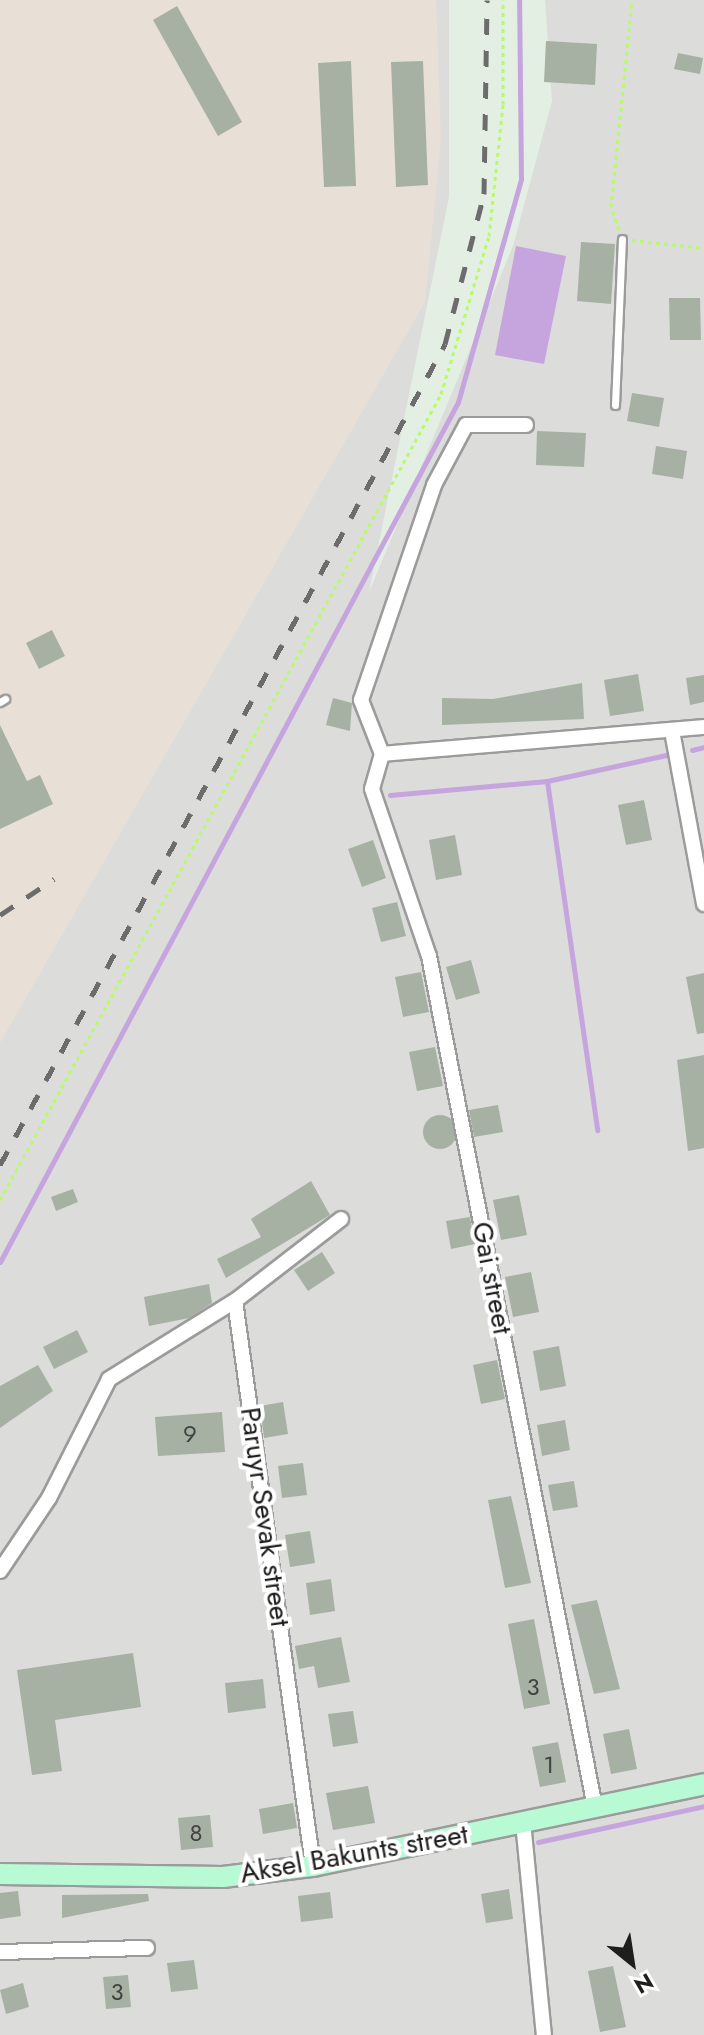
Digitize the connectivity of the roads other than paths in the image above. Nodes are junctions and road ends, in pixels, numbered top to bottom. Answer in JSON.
{"nodes":[{"id":1,"x":622,"y":239,"type":"road end"},
{"id":2,"x":615,"y":405,"type":"dead end"},
{"id":3,"x":526,"y":425,"type":"dead end"},
{"id":4,"x":704,"y":727,"type":"edge"},
{"id":5,"x":672,"y":731,"type":"junction"},
{"id":6,"x":382,"y":754,"type":"junction"},
{"id":7,"x":704,"y":904,"type":"edge"},
{"id":8,"x":341,"y":1219,"type":"dead end"},
{"id":9,"x":235,"y":1301,"type":"junction"},
{"id":10,"x":0,"y":1571,"type":"edge"},
{"id":11,"x":704,"y":1784,"type":"edge"},
{"id":12,"x":595,"y":1808,"type":"junction"},
{"id":13,"x":523,"y":1822,"type":"junction"},
{"id":14,"x":313,"y":1866,"type":"junction"},
{"id":15,"x":0,"y":1874,"type":"edge"},
{"id":16,"x":147,"y":1948,"type":"dead end"},
{"id":17,"x":0,"y":1952,"type":"edge"},
{"id":18,"x":544,"y":2035,"type":"edge"}],
"edges":[{"from":1,"to":2,"type":"lane"},
{"from":3,"to":6,"type":"street"},
{"from":4,"to":5,"type":"street"},
{"from":5,"to":6,"type":"street"},
{"from":5,"to":7,"type":"street"},
{"from":6,"to":12,"type":"street","name":"Gai street"},
{"from":8,"to":9,"type":"street"},
{"from":9,"to":10,"type":"street"},
{"from":9,"to":14,"type":"street","name":"Paruyr Sevak street"},
{"from":11,"to":12,"type":"main road","name":"Aksel Bakunts street"},
{"from":12,"to":13,"type":"main road","name":"Aksel Bakunts street"},
{"from":13,"to":14,"type":"main road","name":"Aksel Bakunts street"},
{"from":13,"to":18,"type":"street"},
{"from":14,"to":15,"type":"main road","name":"Aksel Bakunts street"},
{"from":16,"to":17,"type":"street"}]}
